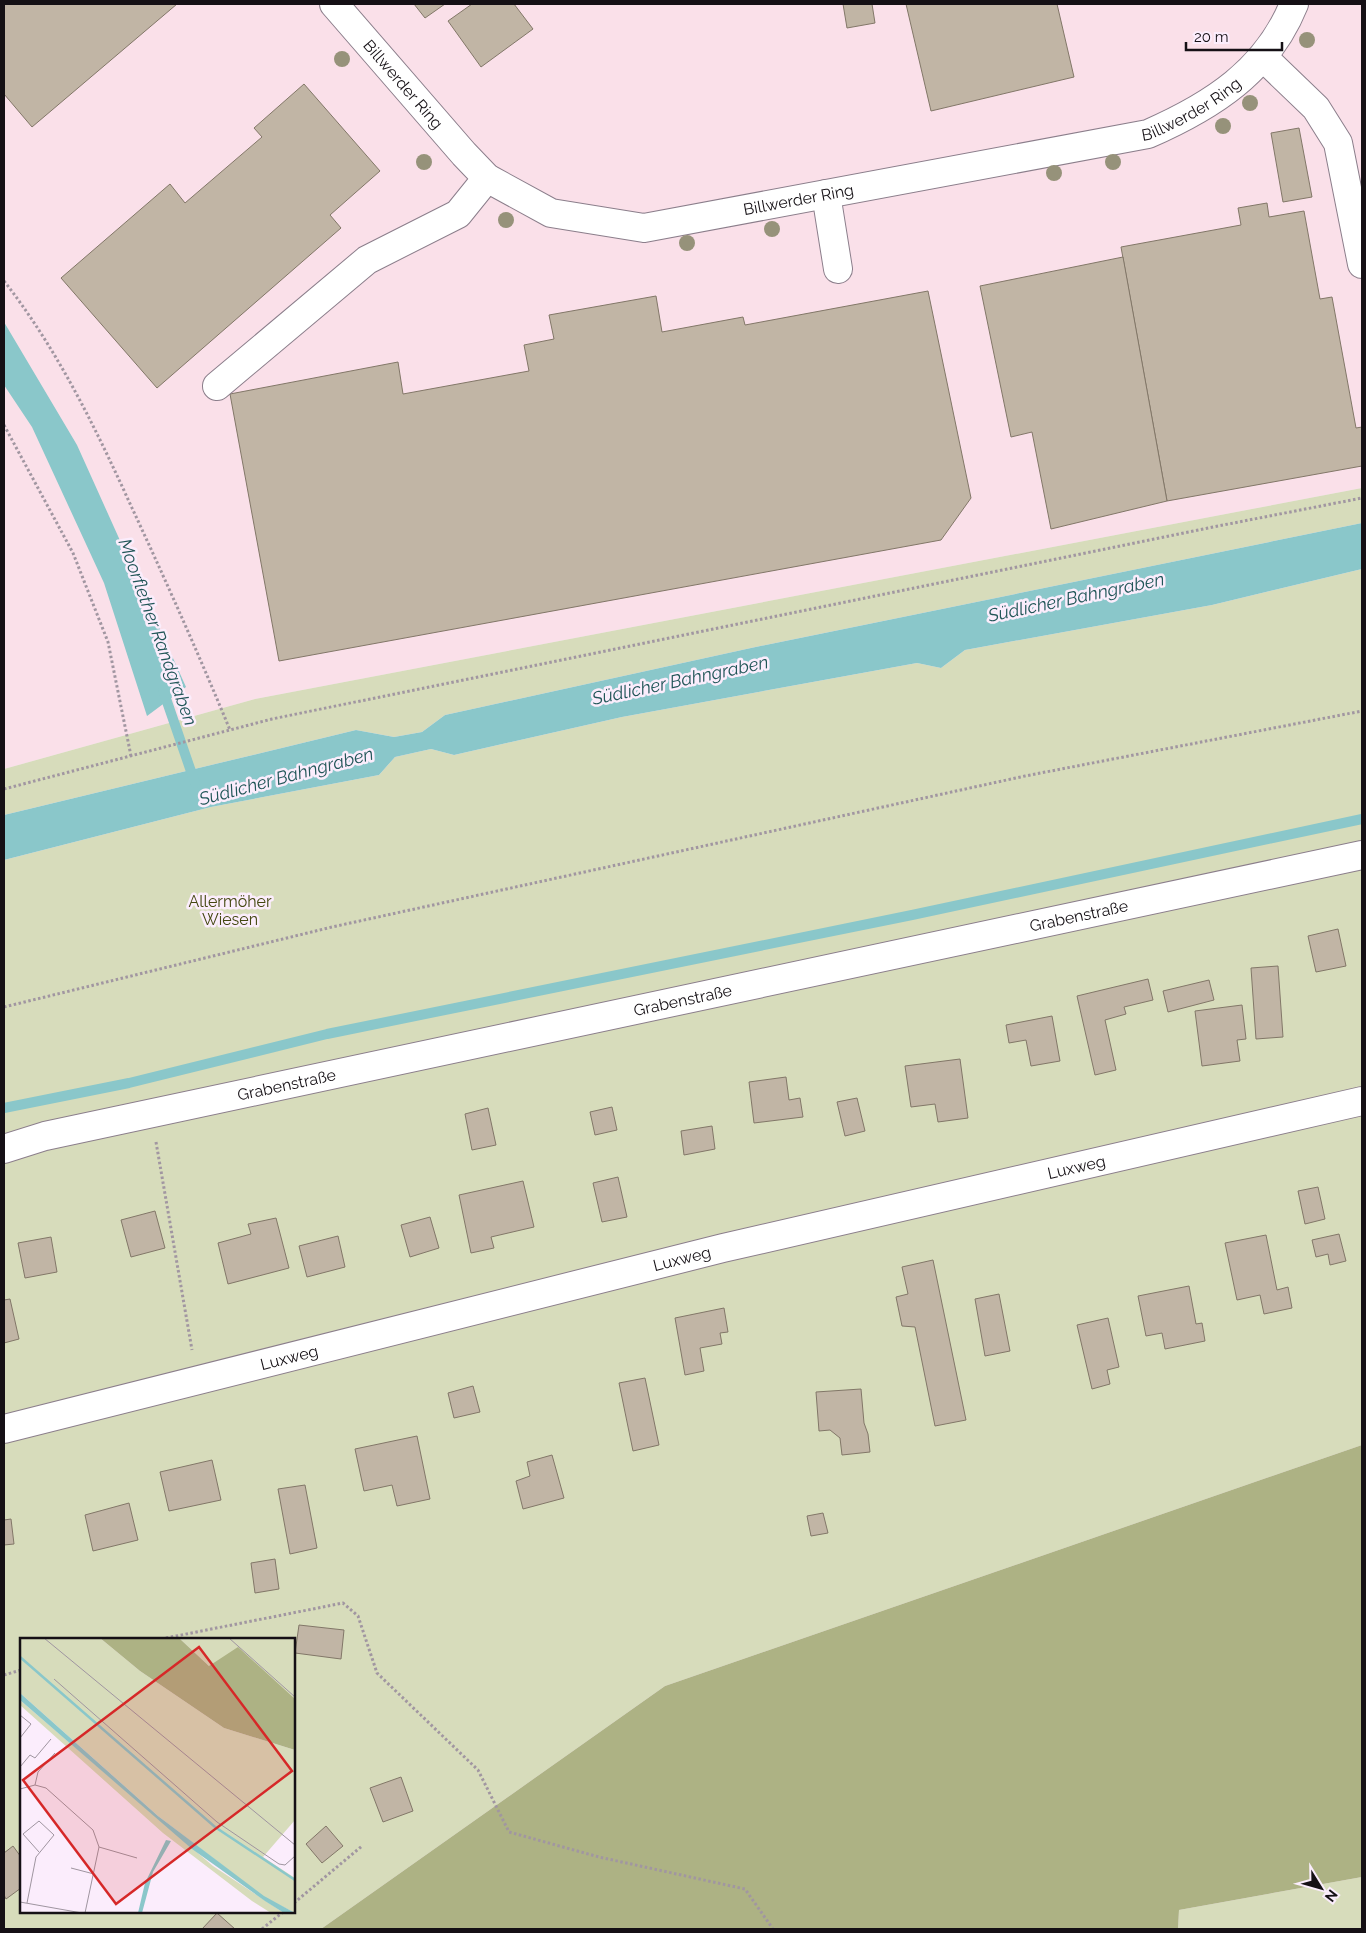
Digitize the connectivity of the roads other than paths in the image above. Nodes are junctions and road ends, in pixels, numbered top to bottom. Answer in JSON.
{"nodes":[{"id":1,"x":334,"y":4,"type":"edge"},
{"id":2,"x":1294,"y":4,"type":"edge"},
{"id":3,"x":1263,"y":57,"type":"junction"},
{"id":4,"x":487,"y":178,"type":"junction"},
{"id":5,"x":826,"y":194,"type":"junction"},
{"id":6,"x":1362,"y":264,"type":"edge"},
{"id":7,"x":838,"y":269,"type":"dead end"},
{"id":8,"x":218,"y":386,"type":"dead end"},
{"id":9,"x":1362,"y":855,"type":"edge"},
{"id":10,"x":1362,"y":1102,"type":"edge"},
{"id":11,"x":4,"y":1149,"type":"edge"},
{"id":12,"x":4,"y":1429,"type":"edge"}],
"edges":[{"from":1,"to":4,"type":"street","name":"Billwerder Ring"},
{"from":2,"to":3,"type":"street","name":"Billwerder Ring"},
{"from":3,"to":5,"type":"street","name":"Billwerder Ring"},
{"from":3,"to":6,"type":"street"},
{"from":4,"to":5,"type":"street","name":"Billwerder Ring"},
{"from":4,"to":8,"type":"street"},
{"from":5,"to":7,"type":"street"},
{"from":9,"to":11,"type":"street","name":"Grabenstraße"},
{"from":10,"to":12,"type":"street","name":"Luxweg"}]}
